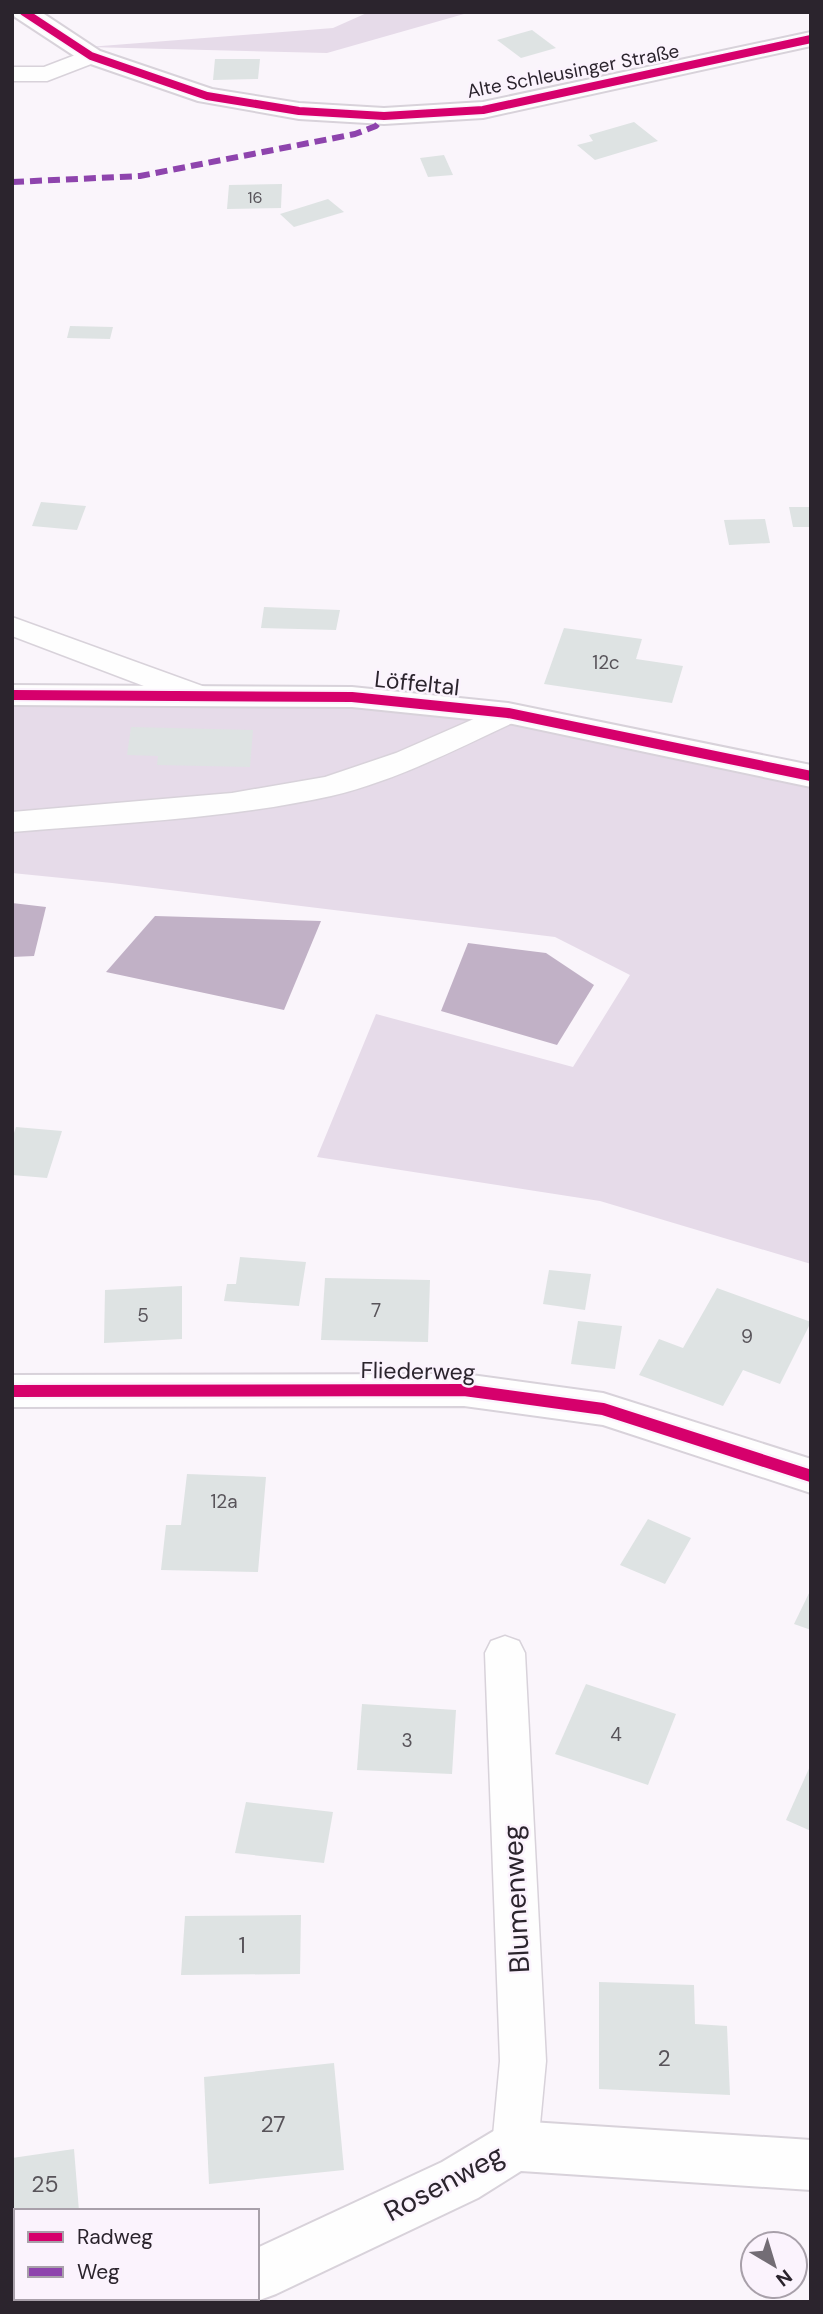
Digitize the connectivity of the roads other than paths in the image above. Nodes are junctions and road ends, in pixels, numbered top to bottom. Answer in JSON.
{"nodes":[{"id":1,"x":24,"y":12,"type":"edge"},
{"id":2,"x":811,"y":39,"type":"edge"},
{"id":3,"x":91,"y":56,"type":"junction"},
{"id":4,"x":12,"y":74,"type":"edge"},
{"id":5,"x":12,"y":626,"type":"edge"},
{"id":6,"x":12,"y":695,"type":"edge"},
{"id":7,"x":197,"y":695,"type":"junction"},
{"id":8,"x":509,"y":713,"type":"junction"},
{"id":9,"x":811,"y":776,"type":"edge"},
{"id":10,"x":12,"y":822,"type":"edge"},
{"id":11,"x":12,"y":1391,"type":"edge"},
{"id":12,"x":811,"y":1476,"type":"edge"},
{"id":13,"x":505,"y":1653,"type":"dead end"},
{"id":14,"x":515,"y":2146,"type":"junction"},
{"id":15,"x":811,"y":2165,"type":"edge"},
{"id":16,"x":259,"y":2274,"type":"edge"}],
"edges":[{"from":1,"to":3,"type":"street","name":"Alte Schleusinger Straße"},
{"from":2,"to":3,"type":"street","name":"Alte Schleusinger Straße"},
{"from":3,"to":4,"type":"lane"},
{"from":5,"to":7,"type":"lane"},
{"from":6,"to":7,"type":"street","name":"Löffeltal"},
{"from":7,"to":8,"type":"street","name":"Löffeltal"},
{"from":8,"to":9,"type":"street","name":"Löffeltal"},
{"from":8,"to":10,"type":"lane"},
{"from":11,"to":12,"type":"street","name":"Fliederweg"},
{"from":13,"to":14,"type":"lane","name":"Blumenweg"},
{"from":14,"to":15,"type":"street","name":"Rosenweg"},
{"from":14,"to":16,"type":"street","name":"Rosenweg"}]}
